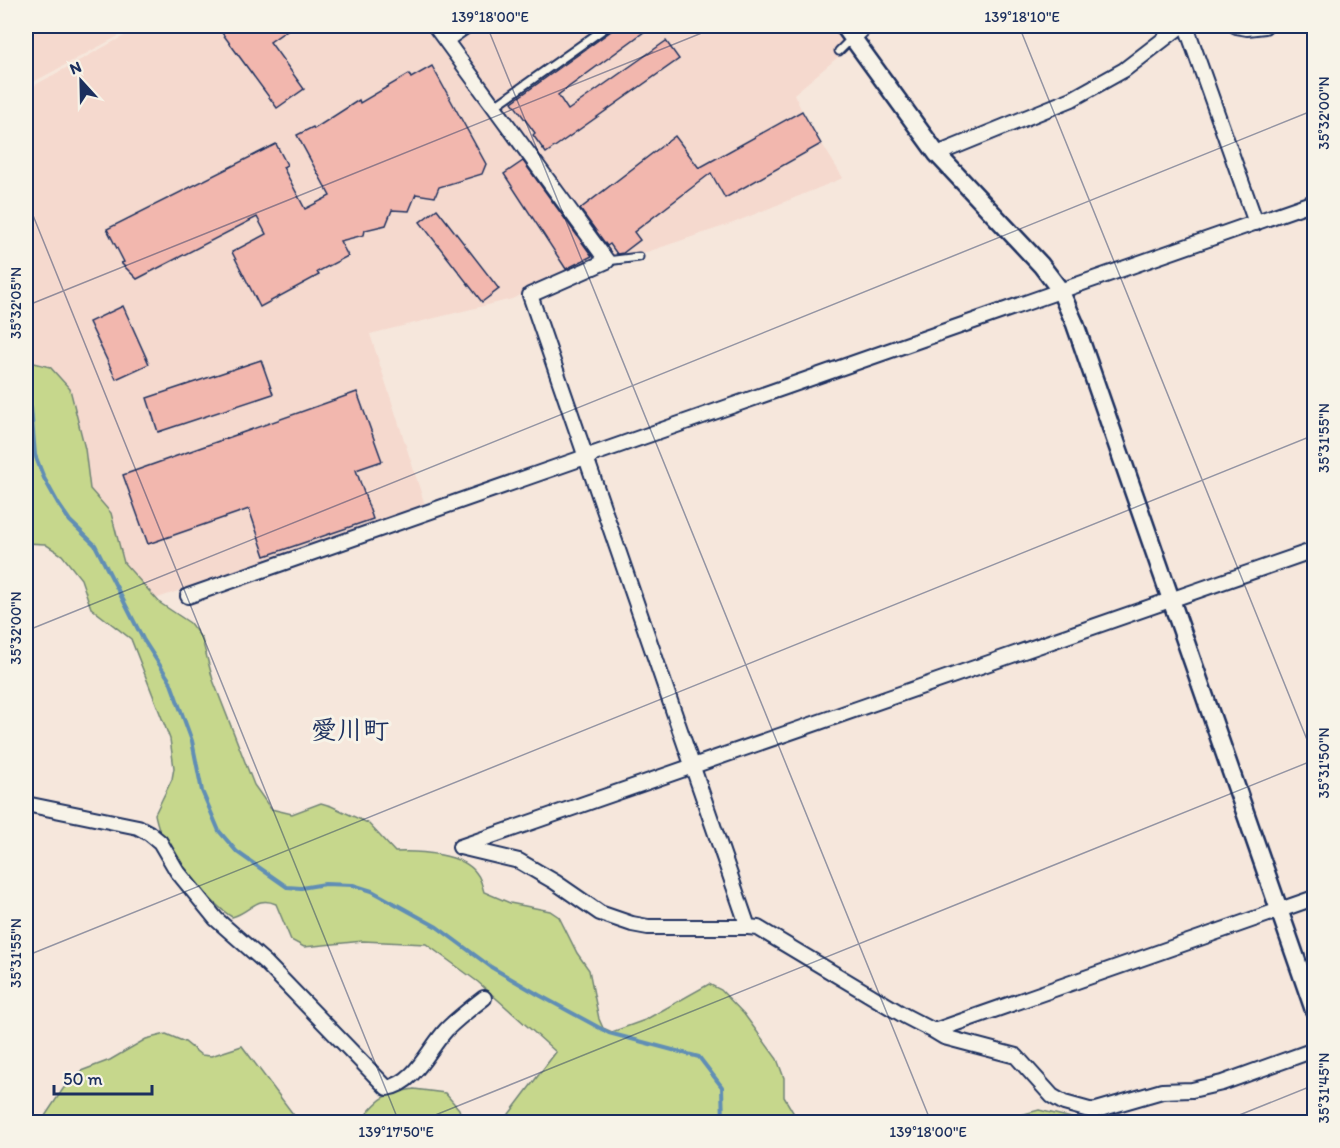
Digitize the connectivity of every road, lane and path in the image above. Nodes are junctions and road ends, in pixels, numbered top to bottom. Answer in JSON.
{"nodes":[{"id":1,"x":435,"y":26,"type":"edge"},
{"id":2,"x":466,"y":26,"type":"edge"},
{"id":3,"x":608,"y":26,"type":"edge"},
{"id":4,"x":866,"y":26,"type":"edge"},
{"id":5,"x":1181,"y":26,"type":"edge"},
{"id":6,"x":1186,"y":26,"type":"edge"},
{"id":7,"x":1236,"y":26,"type":"edge"},
{"id":8,"x":1265,"y":26,"type":"edge"},
{"id":9,"x":848,"y":32,"type":"edge"},
{"id":10,"x":446,"y":40,"type":"junction"},
{"id":11,"x":839,"y":51,"type":"dead end"},
{"id":12,"x":495,"y":106,"type":"junction"},
{"id":13,"x":937,"y":154,"type":"junction"},
{"id":14,"x":1314,"y":202,"type":"edge"},
{"id":15,"x":1256,"y":223,"type":"junction"},
{"id":16,"x":639,"y":257,"type":"dead end"},
{"id":17,"x":607,"y":261,"type":"junction"},
{"id":18,"x":1060,"y":290,"type":"junction"},
{"id":19,"x":586,"y":456,"type":"junction"},
{"id":20,"x":1314,"y":550,"type":"edge"},
{"id":21,"x":188,"y":596,"type":"dead end"},
{"id":22,"x":1172,"y":601,"type":"junction"},
{"id":23,"x":694,"y":766,"type":"junction"},
{"id":24,"x":26,"y":804,"type":"edge"},
{"id":25,"x":1314,"y":898,"type":"edge"},
{"id":26,"x":1279,"y":910,"type":"junction"},
{"id":27,"x":748,"y":927,"type":"junction"},
{"id":28,"x":484,"y":998,"type":"dead end"},
{"id":29,"x":1314,"y":1010,"type":"edge"},
{"id":30,"x":934,"y":1031,"type":"junction"},
{"id":31,"x":1314,"y":1050,"type":"edge"}],
"edges":[{"from":1,"to":10,"type":"street"},
{"from":2,"to":10,"type":"street"},
{"from":3,"to":12,"type":"lane"},
{"from":4,"to":9,"type":"street"},
{"from":5,"to":13,"type":"street"},
{"from":6,"to":15,"type":"street"},
{"from":7,"to":8,"type":"street"},
{"from":9,"to":11,"type":"lane"},
{"from":9,"to":13,"type":"street"},
{"from":10,"to":12,"type":"street"},
{"from":12,"to":17,"type":"street"},
{"from":13,"to":18,"type":"street"},
{"from":14,"to":15,"type":"street"},
{"from":15,"to":18,"type":"street"},
{"from":16,"to":17,"type":"lane"},
{"from":17,"to":19,"type":"street"},
{"from":18,"to":19,"type":"street"},
{"from":18,"to":22,"type":"street"},
{"from":19,"to":21,"type":"street"},
{"from":19,"to":23,"type":"street"},
{"from":20,"to":22,"type":"street"},
{"from":22,"to":23,"type":"street"},
{"from":22,"to":26,"type":"street"},
{"from":23,"to":27,"type":"street"},
{"from":23,"to":27,"type":"street"},
{"from":24,"to":28,"type":"street"},
{"from":25,"to":26,"type":"street"},
{"from":26,"to":29,"type":"street"},
{"from":26,"to":30,"type":"street"},
{"from":27,"to":30,"type":"street"},
{"from":30,"to":31,"type":"street"}]}
